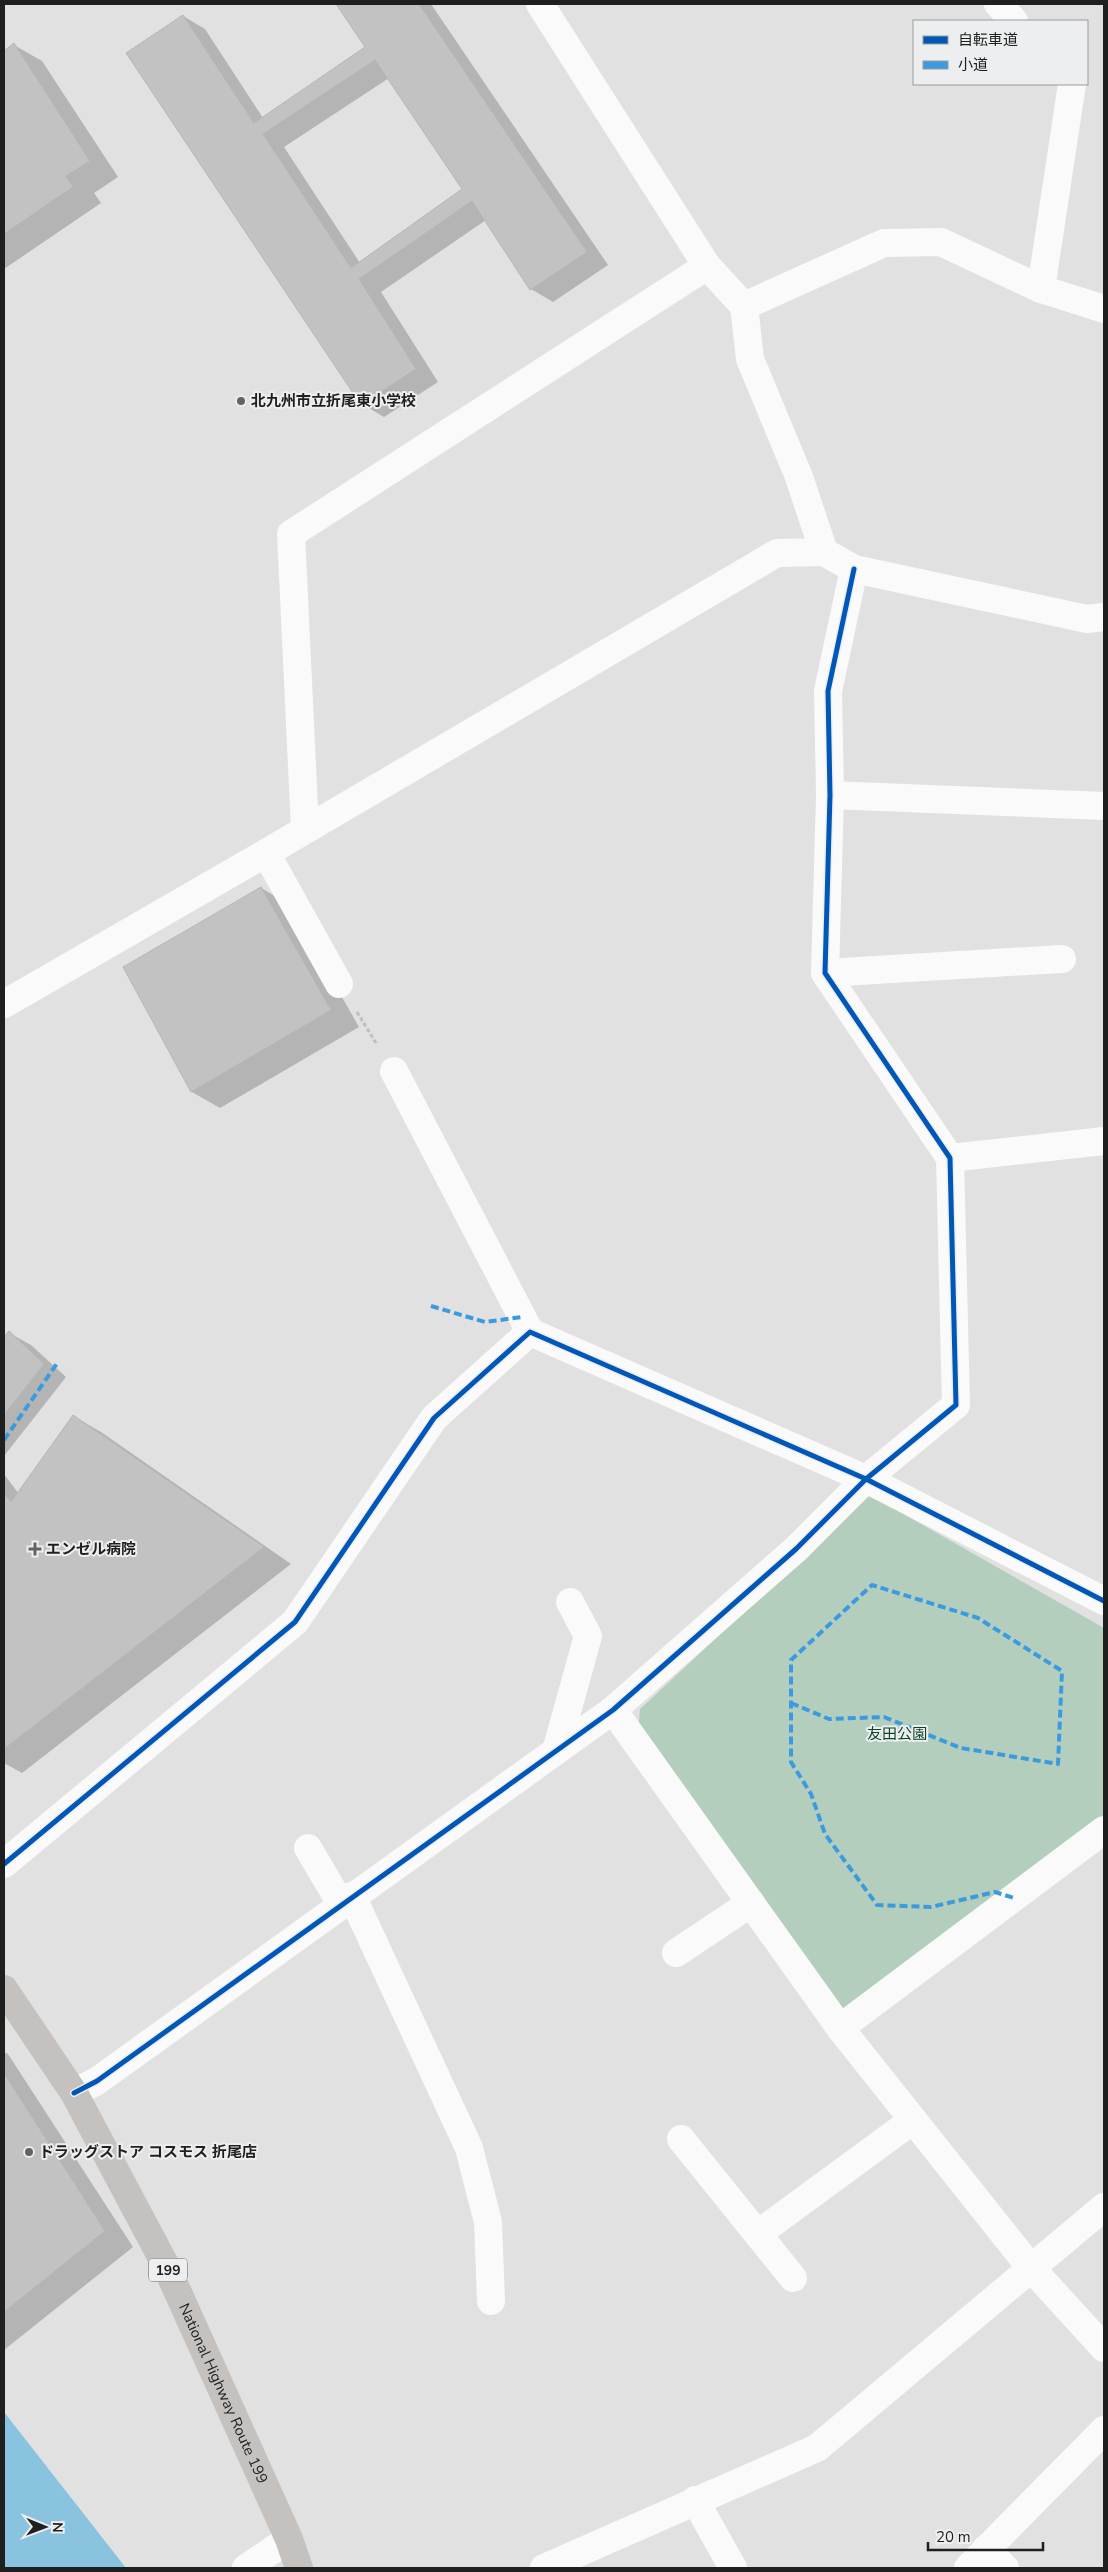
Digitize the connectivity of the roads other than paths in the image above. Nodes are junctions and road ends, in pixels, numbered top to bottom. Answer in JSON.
{"nodes":[{"id":1,"x":540,"y":4,"type":"edge"},
{"id":2,"x":998,"y":4,"type":"edge"},
{"id":3,"x":1013,"y":20,"type":"edge"},
{"id":4,"x":1072,"y":85,"type":"edge"},
{"id":5,"x":707,"y":266,"type":"junction"},
{"id":6,"x":1041,"y":289,"type":"junction"},
{"id":7,"x":744,"y":306,"type":"junction"},
{"id":8,"x":1104,"y":309,"type":"edge"},
{"id":9,"x":824,"y":552,"type":"junction"},
{"id":10,"x":854,"y":569,"type":"junction"},
{"id":11,"x":1104,"y":617,"type":"edge"},
{"id":12,"x":830,"y":794,"type":"junction"},
{"id":13,"x":1104,"y":806,"type":"edge"},
{"id":14,"x":305,"y":829,"type":"junction"},
{"id":15,"x":266,"y":853,"type":"junction"},
{"id":16,"x":1062,"y":959,"type":"dead end"},
{"id":17,"x":825,"y":973,"type":"junction"},
{"id":18,"x":339,"y":984,"type":"road end"},
{"id":19,"x":4,"y":1004,"type":"edge"},
{"id":20,"x":394,"y":1071,"type":"road end"},
{"id":21,"x":1104,"y":1141,"type":"edge"},
{"id":22,"x":950,"y":1158,"type":"junction"},
{"id":23,"x":530,"y":1332,"type":"junction"},
{"id":24,"x":866,"y":1479,"type":"junction"},
{"id":25,"x":1104,"y":1601,"type":"edge"},
{"id":26,"x":570,"y":1602,"type":"dead end"},
{"id":27,"x":613,"y":1710,"type":"junction"},
{"id":28,"x":556,"y":1751,"type":"junction"},
{"id":29,"x":1104,"y":1830,"type":"edge"},
{"id":30,"x":308,"y":1848,"type":"dead end"},
{"id":31,"x":4,"y":1864,"type":"edge"},
{"id":32,"x":347,"y":1900,"type":"junction"},
{"id":33,"x":751,"y":1903,"type":"junction"},
{"id":34,"x":676,"y":1953,"type":"dead end"},
{"id":35,"x":4,"y":1989,"type":"edge"},
{"id":36,"x":840,"y":2028,"type":"junction"},
{"id":37,"x":74,"y":2093,"type":"junction"},
{"id":38,"x":913,"y":2120,"type":"junction"},
{"id":39,"x":681,"y":2138,"type":"dead end"},
{"id":40,"x":1104,"y":2206,"type":"edge"},
{"id":41,"x":759,"y":2234,"type":"junction"},
{"id":42,"x":1031,"y":2268,"type":"junction"},
{"id":43,"x":793,"y":2278,"type":"dead end"},
{"id":44,"x":492,"y":2301,"type":"dead end"},
{"id":45,"x":1104,"y":2348,"type":"edge"},
{"id":46,"x":1104,"y":2430,"type":"edge"},
{"id":47,"x":695,"y":2500,"type":"junction"},
{"id":48,"x":289,"y":2539,"type":"junction"},
{"id":49,"x":977,"y":2559,"type":"edge"},
{"id":50,"x":246,"y":2568,"type":"edge"},
{"id":51,"x":299,"y":2568,"type":"edge"},
{"id":52,"x":544,"y":2568,"type":"edge"},
{"id":53,"x":733,"y":2568,"type":"edge"},
{"id":54,"x":1005,"y":2568,"type":"edge"}],
"edges":[{"from":1,"to":5,"type":"street"},
{"from":2,"to":3,"type":"street"},
{"from":4,"to":6,"type":"street"},
{"from":5,"to":7,"type":"street"},
{"from":5,"to":14,"type":"street"},
{"from":6,"to":7,"type":"street"},
{"from":6,"to":8,"type":"street"},
{"from":7,"to":9,"type":"street"},
{"from":9,"to":10,"type":"street"},
{"from":9,"to":14,"type":"street"},
{"from":10,"to":11,"type":"street"},
{"from":10,"to":12,"type":"street"},
{"from":12,"to":13,"type":"street"},
{"from":12,"to":17,"type":"street"},
{"from":14,"to":15,"type":"street"},
{"from":15,"to":18,"type":"street"},
{"from":15,"to":19,"type":"street"},
{"from":16,"to":17,"type":"street"},
{"from":17,"to":22,"type":"street"},
{"from":20,"to":23,"type":"street"},
{"from":21,"to":22,"type":"street"},
{"from":22,"to":24,"type":"street"},
{"from":23,"to":24,"type":"street"},
{"from":23,"to":31,"type":"street"},
{"from":24,"to":25,"type":"street"},
{"from":24,"to":27,"type":"street"},
{"from":26,"to":28,"type":"street"},
{"from":27,"to":28,"type":"street"},
{"from":27,"to":33,"type":"street"},
{"from":28,"to":32,"type":"street"},
{"from":29,"to":36,"type":"street"},
{"from":30,"to":32,"type":"street"},
{"from":32,"to":37,"type":"street"},
{"from":32,"to":44,"type":"street"},
{"from":33,"to":34,"type":"street"},
{"from":33,"to":36,"type":"street"},
{"from":35,"to":37,"type":"highway","name":"National Highway Route 199","number":"199"},
{"from":36,"to":38,"type":"street"},
{"from":37,"to":48,"type":"highway","name":"National Highway Route 199","number":"199"},
{"from":38,"to":41,"type":"street"},
{"from":38,"to":42,"type":"street"},
{"from":39,"to":41,"type":"street"},
{"from":40,"to":42,"type":"street"},
{"from":41,"to":43,"type":"street"},
{"from":42,"to":45,"type":"street"},
{"from":42,"to":47,"type":"street"},
{"from":46,"to":49,"type":"street"},
{"from":47,"to":52,"type":"street"},
{"from":47,"to":53,"type":"street"},
{"from":48,"to":50,"type":"street"},
{"from":48,"to":51,"type":"highway","name":"National Highway Route 199","number":"199"},
{"from":49,"to":54,"type":"street"}]}
